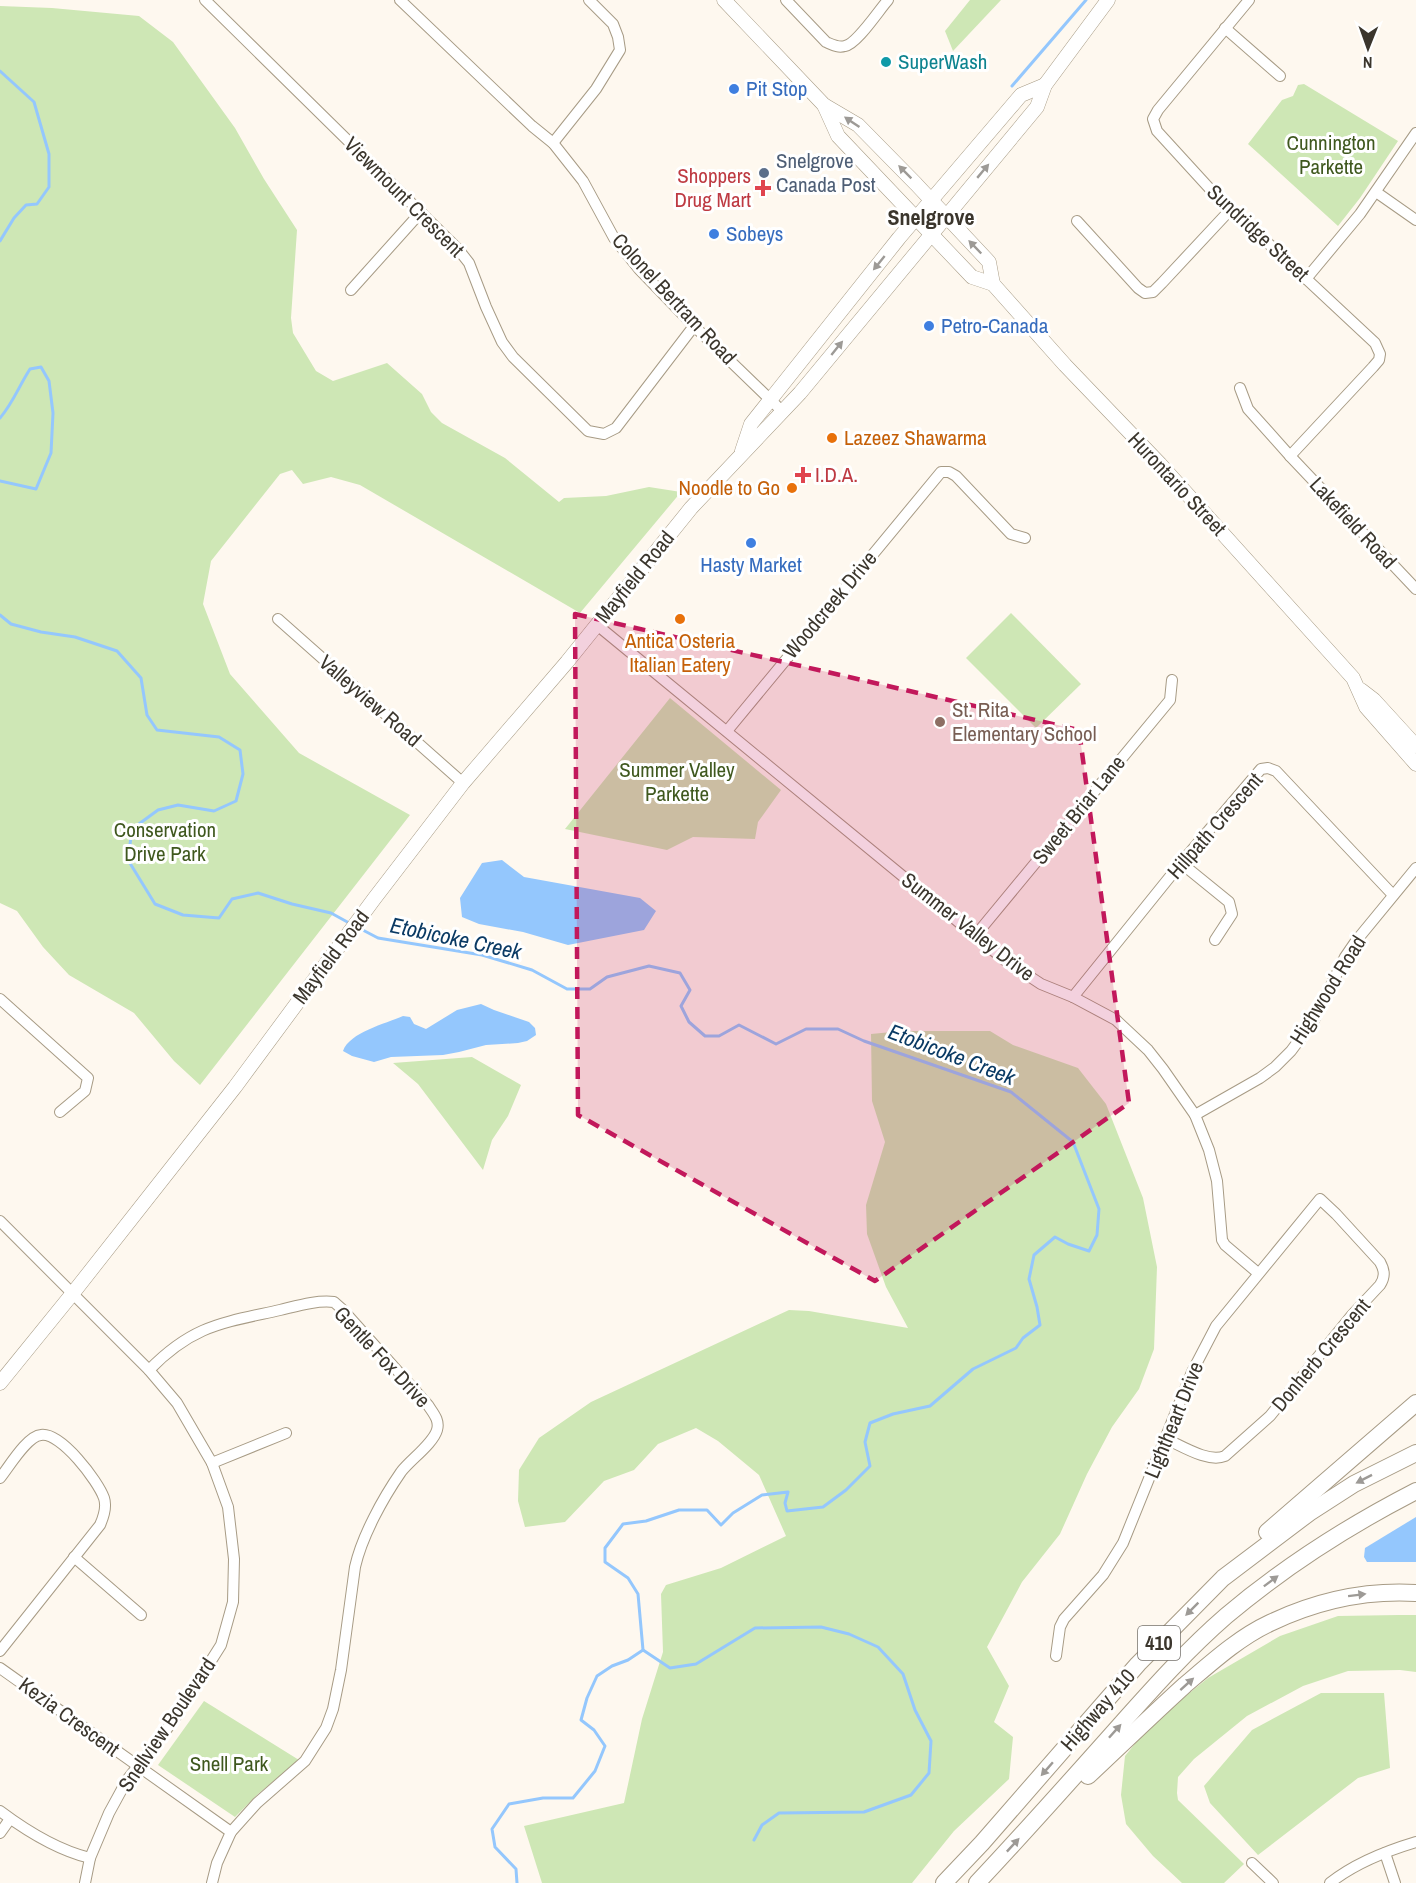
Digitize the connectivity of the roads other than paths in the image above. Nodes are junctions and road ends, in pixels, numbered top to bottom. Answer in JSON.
{"nodes":[{"id":1,"x":205,"y":0,"type":"edge"},
{"id":2,"x":400,"y":0,"type":"edge"},
{"id":3,"x":589,"y":0,"type":"edge"},
{"id":4,"x":724,"y":0,"type":"edge"},
{"id":5,"x":786,"y":0,"type":"edge"},
{"id":6,"x":888,"y":0,"type":"edge"},
{"id":7,"x":1108,"y":0,"type":"edge"},
{"id":8,"x":1249,"y":0,"type":"edge"},
{"id":9,"x":1225,"y":28,"type":"junction"},
{"id":10,"x":1280,"y":76,"type":"dead end"},
{"id":11,"x":1046,"y":85,"type":"junction"},
{"id":12,"x":824,"y":105,"type":"junction"},
{"id":13,"x":1416,"y":133,"type":"edge"},
{"id":14,"x":553,"y":143,"type":"junction"},
{"id":15,"x":1376,"y":192,"type":"junction"},
{"id":16,"x":932,"y":201,"type":"junction"},
{"id":17,"x":1231,"y":209,"type":"junction"},
{"id":18,"x":421,"y":212,"type":"junction"},
{"id":19,"x":946,"y":216,"type":"junction"},
{"id":20,"x":916,"y":218,"type":"junction"},
{"id":21,"x":1416,"y":220,"type":"edge"},
{"id":22,"x":1077,"y":221,"type":"dead end"},
{"id":23,"x":931,"y":234,"type":"junction"},
{"id":24,"x":1306,"y":279,"type":"junction"},
{"id":25,"x":993,"y":284,"type":"junction"},
{"id":26,"x":351,"y":290,"type":"dead end"},
{"id":27,"x":694,"y":326,"type":"junction"},
{"id":28,"x":1240,"y":388,"type":"dead end"},
{"id":29,"x":769,"y":400,"type":"junction"},
{"id":30,"x":782,"y":411,"type":"junction"},
{"id":31,"x":741,"y":455,"type":"junction"},
{"id":32,"x":1290,"y":456,"type":"junction"},
{"id":33,"x":1025,"y":538,"type":"dead end"},
{"id":34,"x":1416,"y":589,"type":"edge"},
{"id":35,"x":278,"y":619,"type":"dead end"},
{"id":36,"x":597,"y":625,"type":"junction"},
{"id":37,"x":1172,"y":680,"type":"dead end"},
{"id":38,"x":1356,"y":687,"type":"junction"},
{"id":39,"x":727,"y":731,"type":"junction"},
{"id":40,"x":1416,"y":746,"type":"edge"},
{"id":41,"x":1416,"y":764,"type":"edge"},
{"id":42,"x":464,"y":783,"type":"junction"},
{"id":43,"x":1181,"y":862,"type":"junction"},
{"id":44,"x":1416,"y":868,"type":"edge"},
{"id":45,"x":1393,"y":895,"type":"junction"},
{"id":46,"x":975,"y":936,"type":"junction"},
{"id":47,"x":1215,"y":940,"type":"dead end"},
{"id":48,"x":1073,"y":997,"type":"junction"},
{"id":49,"x":0,"y":999,"type":"edge"},
{"id":50,"x":60,"y":1112,"type":"dead end"},
{"id":51,"x":1195,"y":1115,"type":"junction"},
{"id":52,"x":1320,"y":1199,"type":"joint"},
{"id":53,"x":0,"y":1221,"type":"edge"},
{"id":54,"x":1258,"y":1273,"type":"junction"},
{"id":55,"x":73,"y":1293,"type":"junction"},
{"id":56,"x":149,"y":1370,"type":"junction"},
{"id":57,"x":0,"y":1383,"type":"edge"},
{"id":58,"x":1416,"y":1403,"type":"edge"},
{"id":59,"x":286,"y":1433,"type":"dead end"},
{"id":60,"x":1166,"y":1439,"type":"junction"},
{"id":61,"x":1416,"y":1453,"type":"edge"},
{"id":62,"x":212,"y":1463,"type":"junction"},
{"id":63,"x":0,"y":1478,"type":"edge"},
{"id":64,"x":1416,"y":1491,"type":"edge"},
{"id":65,"x":74,"y":1557,"type":"junction"},
{"id":66,"x":1223,"y":1578,"type":"junction"},
{"id":67,"x":1416,"y":1593,"type":"edge"},
{"id":68,"x":141,"y":1615,"type":"dead end"},
{"id":69,"x":0,"y":1652,"type":"edge"},
{"id":70,"x":1056,"y":1656,"type":"dead end"},
{"id":71,"x":0,"y":1668,"type":"edge"},
{"id":72,"x":138,"y":1767,"type":"junction"},
{"id":73,"x":1049,"y":1806,"type":"junction"},
{"id":74,"x":0,"y":1811,"type":"edge"},
{"id":75,"x":10,"y":1819,"type":"junction"},
{"id":76,"x":231,"y":1832,"type":"junction"},
{"id":77,"x":0,"y":1833,"type":"edge"},
{"id":78,"x":1416,"y":1842,"type":"edge"},
{"id":79,"x":1385,"y":1853,"type":"junction"},
{"id":80,"x":90,"y":1858,"type":"junction"},
{"id":81,"x":1252,"y":1863,"type":"dead end"},
{"id":82,"x":86,"y":1883,"type":"edge"},
{"id":83,"x":212,"y":1883,"type":"edge"},
{"id":84,"x":944,"y":1883,"type":"edge"},
{"id":85,"x":977,"y":1883,"type":"edge"},
{"id":86,"x":1273,"y":1883,"type":"edge"},
{"id":87,"x":1330,"y":1883,"type":"edge"},
{"id":88,"x":1395,"y":1883,"type":"edge"}],
"edges":[{"from":1,"to":18,"type":"street","name":"Viewmount Crescent"},
{"from":2,"to":14,"type":"street","name":"Colonel Bertram Road"},
{"from":3,"to":14,"type":"street"},
{"from":4,"to":12,"type":"main road","name":"Hurontario Street"},
{"from":5,"to":6,"type":"street"},
{"from":7,"to":11,"type":"main road","name":"Mayfield Road"},
{"from":8,"to":9,"type":"street","name":"Sundridge Street"},
{"from":9,"to":10,"type":"street"},
{"from":9,"to":17,"type":"street","name":"Sundridge Street"},
{"from":11,"to":16,"type":"main road","name":"Mayfield Road"},
{"from":19,"to":11,"type":"main road","name":"Mayfield Road","one_way":true},
{"from":16,"to":12,"type":"main road","name":"Hurontario Street","one_way":true},
{"from":12,"to":20,"type":"main road","name":"Hurontario Street"},
{"from":13,"to":15,"type":"street"},
{"from":14,"to":27,"type":"street","name":"Colonel Bertram Road"},
{"from":15,"to":21,"type":"street"},
{"from":15,"to":24,"type":"street"},
{"from":16,"to":19,"type":"main road","name":"Hurontario Street"},
{"from":16,"to":20,"type":"main road","name":"Mayfield Road"},
{"from":17,"to":22,"type":"street"},
{"from":17,"to":24,"type":"street","name":"Sundridge Street"},
{"from":18,"to":26,"type":"street"},
{"from":18,"to":27,"type":"street","name":"Viewmount Crescent"},
{"from":19,"to":23,"type":"main road","name":"Mayfield Road"},
{"from":25,"to":19,"type":"main road","name":"Hurontario Street","one_way":true},
{"from":20,"to":23,"type":"main road","name":"Hurontario Street"},
{"from":20,"to":29,"type":"main road","name":"Mayfield Road","one_way":true},
{"from":23,"to":25,"type":"main road","name":"Hurontario Street"},
{"from":30,"to":23,"type":"main road","name":"Mayfield Road","one_way":true},
{"from":24,"to":32,"type":"street","name":"Sundridge Street"},
{"from":25,"to":38,"type":"main road","name":"Hurontario Street"},
{"from":27,"to":29,"type":"street","name":"Colonel Bertram Road"},
{"from":28,"to":32,"type":"street","name":"Lakefield Road"},
{"from":29,"to":30,"type":"street","name":"Colonel Bertram Road"},
{"from":29,"to":31,"type":"main road","name":"Mayfield Road"},
{"from":30,"to":31,"type":"main road","name":"Mayfield Road"},
{"from":31,"to":36,"type":"main road","name":"Mayfield Road"},
{"from":32,"to":34,"type":"street","name":"Lakefield Road"},
{"from":33,"to":39,"type":"street","name":"Woodcreek Drive"},
{"from":35,"to":42,"type":"street","name":"Valleyview Road"},
{"from":36,"to":39,"type":"street","name":"Summer Valley Drive"},
{"from":36,"to":42,"type":"main road","name":"Mayfield Road"},
{"from":37,"to":46,"type":"street","name":"Sweet Briar Lane"},
{"from":38,"to":40,"type":"main road","name":"Hurontario Street"},
{"from":38,"to":41,"type":"main road","name":"Hurontario Street"},
{"from":39,"to":46,"type":"street","name":"Summer Valley Drive"},
{"from":42,"to":55,"type":"main road","name":"Mayfield Road"},
{"from":43,"to":45,"type":"street","name":"Hillpath Crescent"},
{"from":43,"to":47,"type":"street"},
{"from":43,"to":48,"type":"street","name":"Hillpath Crescent"},
{"from":44,"to":45,"type":"street","name":"Highwood Road"},
{"from":45,"to":51,"type":"street","name":"Highwood Road"},
{"from":46,"to":48,"type":"street","name":"Summer Valley Drive"},
{"from":48,"to":51,"type":"street","name":"Summer Valley Drive"},
{"from":49,"to":50,"type":"street"},
{"from":51,"to":54,"type":"street","name":"Summer Valley Drive"},
{"from":52,"to":54,"type":"street","name":"Lightheart Drive"},
{"from":52,"to":60,"type":"street","name":"Donherb Crescent"},
{"from":53,"to":55,"type":"street","name":"Snellview Boulevard"},
{"from":54,"to":60,"type":"street","name":"Lightheart Drive"},
{"from":55,"to":56,"type":"street","name":"Snellview Boulevard"},
{"from":55,"to":57,"type":"main road","name":"Mayfield Road"},
{"from":56,"to":62,"type":"street","name":"Snellview Boulevard"},
{"from":56,"to":76,"type":"street","name":"Gentle Fox Drive"},
{"from":58,"to":66,"type":"highway"},
{"from":59,"to":62,"type":"street"},
{"from":60,"to":70,"type":"street","name":"Lightheart Drive"},
{"from":61,"to":66,"type":"highway","name":"Highway 410","number":"410","one_way":true},
{"from":62,"to":72,"type":"street","name":"Snellview Boulevard"},
{"from":63,"to":65,"type":"street"},
{"from":73,"to":64,"type":"highway","name":"Highway 410","number":"410","one_way":true},
{"from":65,"to":68,"type":"street"},
{"from":65,"to":69,"type":"street"},
{"from":66,"to":84,"type":"highway","name":"Highway 410","number":"410","one_way":true},
{"from":73,"to":67,"type":"highway","one_way":true},
{"from":71,"to":72,"type":"street","name":"Kezia Crescent"},
{"from":72,"to":76,"type":"street","name":"Kezia Crescent"},
{"from":72,"to":80,"type":"street","name":"Snellview Boulevard"},
{"from":85,"to":73,"type":"highway","name":"Highway 410","number":"410","one_way":true},
{"from":74,"to":75,"type":"street"},
{"from":75,"to":77,"type":"street"},
{"from":75,"to":80,"type":"street"},
{"from":76,"to":83,"type":"street"},
{"from":78,"to":79,"type":"street"},
{"from":79,"to":87,"type":"street"},
{"from":79,"to":88,"type":"street"},
{"from":80,"to":82,"type":"street","name":"Snellview Boulevard"},
{"from":81,"to":86,"type":"street"}]}
